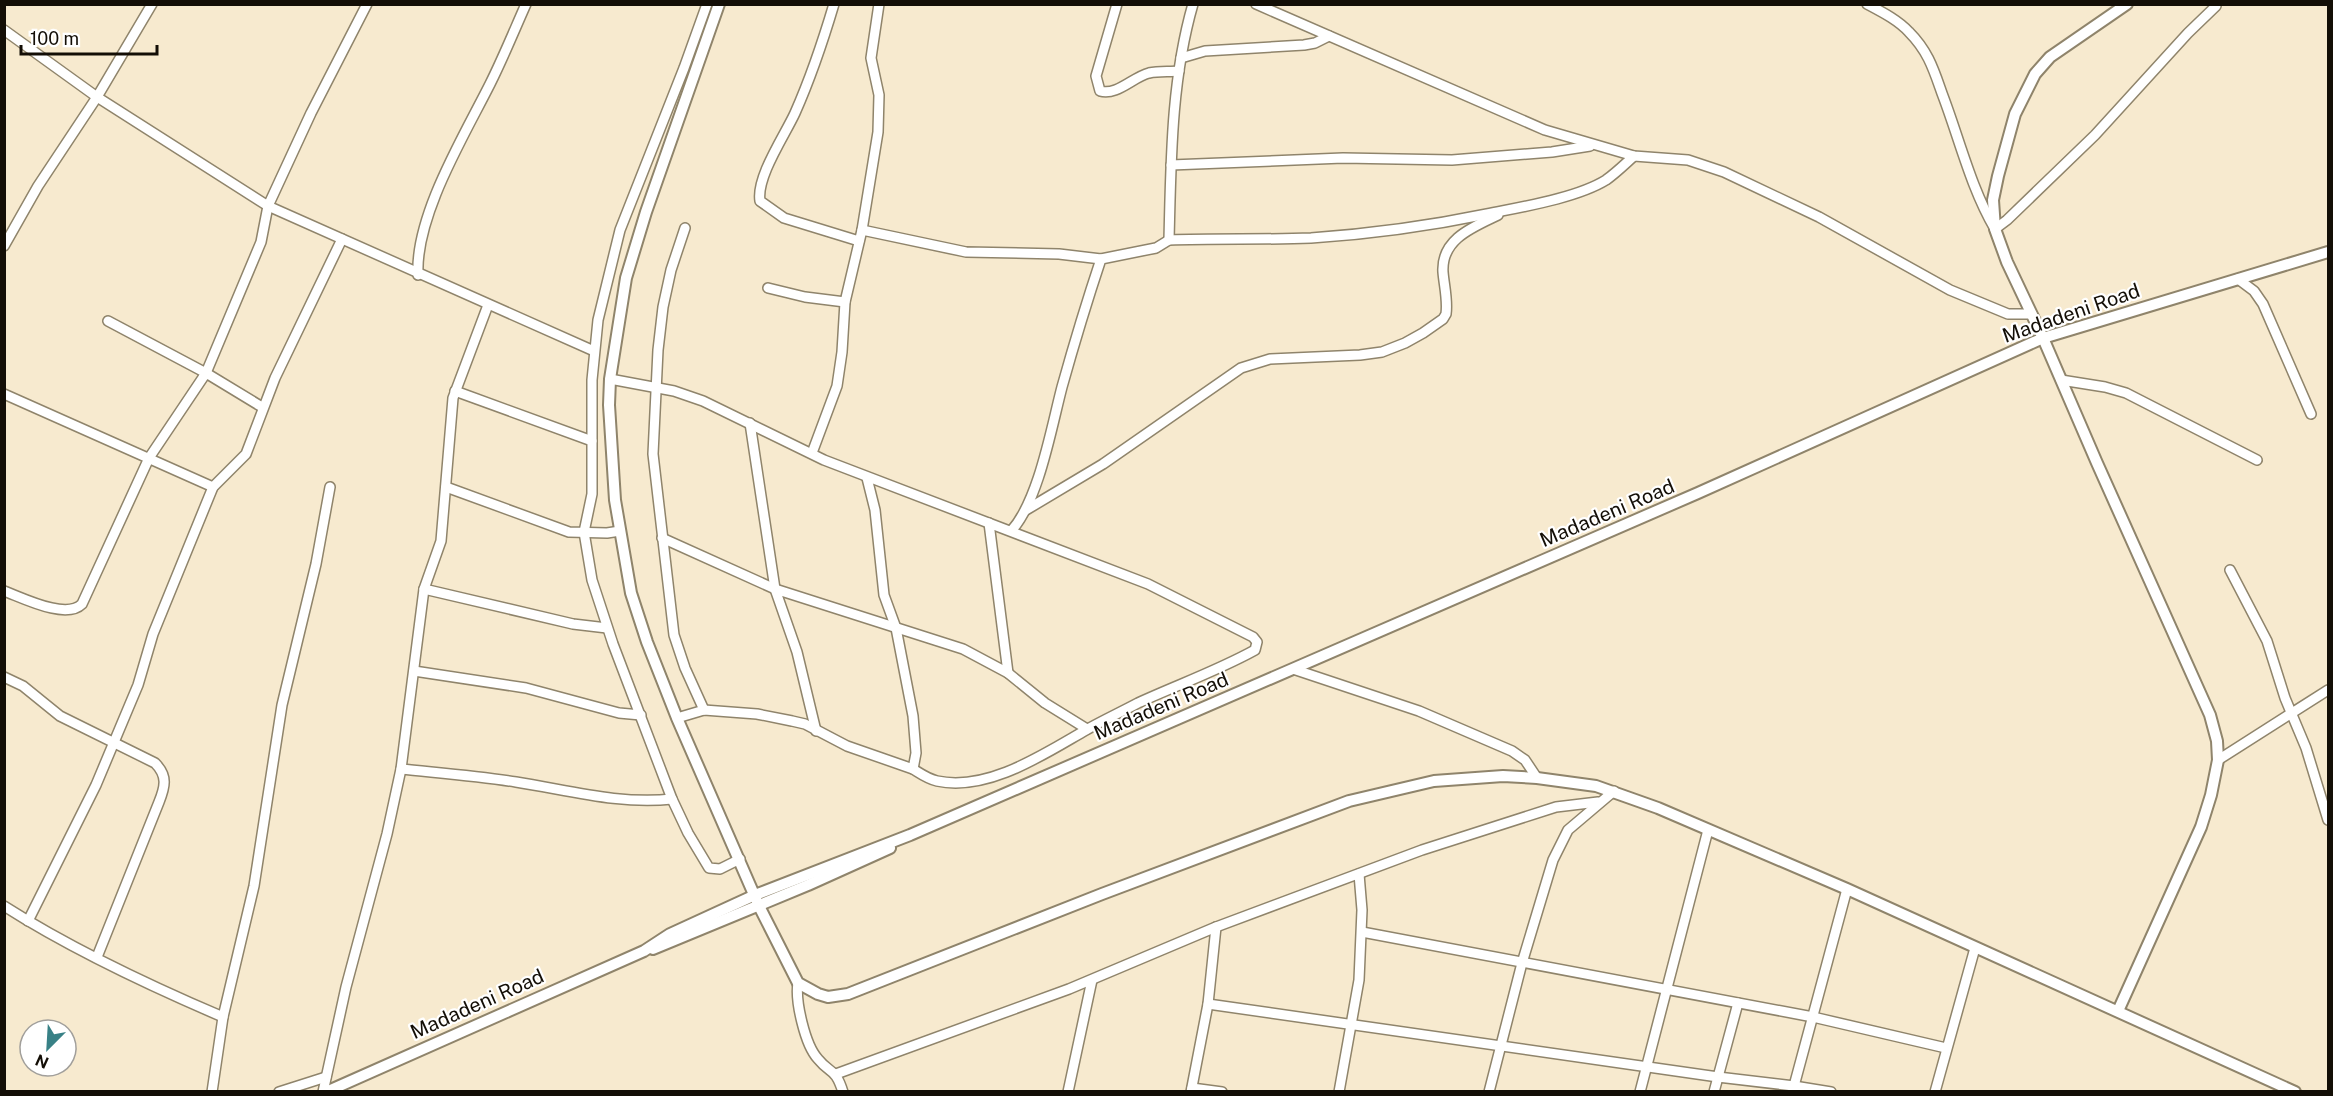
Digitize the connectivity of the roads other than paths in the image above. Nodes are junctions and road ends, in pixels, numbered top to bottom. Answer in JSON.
{"nodes":[{"id":1,"x":152,"y":4,"type":"edge"},
{"id":2,"x":367,"y":4,"type":"edge"},
{"id":3,"x":526,"y":4,"type":"edge"},
{"id":4,"x":707,"y":4,"type":"edge"},
{"id":5,"x":719,"y":4,"type":"edge"},
{"id":6,"x":834,"y":4,"type":"edge"},
{"id":7,"x":879,"y":4,"type":"edge"},
{"id":8,"x":1117,"y":4,"type":"edge"},
{"id":9,"x":1193,"y":4,"type":"edge"},
{"id":10,"x":1256,"y":4,"type":"edge"},
{"id":11,"x":1867,"y":4,"type":"edge"},
{"id":12,"x":2127,"y":4,"type":"edge"},
{"id":13,"x":2216,"y":6,"type":"edge"},
{"id":14,"x":4,"y":30,"type":"edge"},
{"id":15,"x":1329,"y":36,"type":"junction"},
{"id":16,"x":1181,"y":58,"type":"junction"},
{"id":17,"x":1179,"y":71,"type":"junction"},
{"id":18,"x":97,"y":97,"type":"junction"},
{"id":19,"x":1593,"y":145,"type":"junction"},
{"id":20,"x":1634,"y":156,"type":"junction"},
{"id":21,"x":1171,"y":165,"type":"junction"},
{"id":22,"x":268,"y":206,"type":"junction"},
{"id":23,"x":1511,"y":209,"type":"junction"},
{"id":24,"x":685,"y":228,"type":"dead end"},
{"id":25,"x":1995,"y":229,"type":"junction"},
{"id":26,"x":862,"y":230,"type":"junction"},
{"id":27,"x":342,"y":238,"type":"junction"},
{"id":28,"x":1169,"y":240,"type":"junction"},
{"id":29,"x":859,"y":241,"type":"junction"},
{"id":30,"x":4,"y":246,"type":"edge"},
{"id":31,"x":2328,"y":252,"type":"edge"},
{"id":32,"x":1101,"y":259,"type":"junction"},
{"id":33,"x":418,"y":275,"type":"junction"},
{"id":34,"x":2238,"y":279,"type":"junction"},
{"id":35,"x":768,"y":288,"type":"dead end"},
{"id":36,"x":845,"y":302,"type":"junction"},
{"id":37,"x":488,"y":305,"type":"junction"},
{"id":38,"x":2032,"y":314,"type":"junction"},
{"id":39,"x":108,"y":321,"type":"dead end"},
{"id":40,"x":2043,"y":338,"type":"junction"},
{"id":41,"x":594,"y":351,"type":"junction"},
{"id":42,"x":206,"y":373,"type":"junction"},
{"id":43,"x":610,"y":379,"type":"junction"},
{"id":44,"x":2061,"y":380,"type":"junction"},
{"id":45,"x":656,"y":387,"type":"junction"},
{"id":46,"x":455,"y":391,"type":"junction"},
{"id":47,"x":4,"y":394,"type":"edge"},
{"id":48,"x":262,"y":407,"type":"junction"},
{"id":49,"x":2311,"y":414,"type":"dead end"},
{"id":50,"x":750,"y":423,"type":"junction"},
{"id":51,"x":592,"y":441,"type":"junction"},
{"id":52,"x":812,"y":453,"type":"junction"},
{"id":53,"x":149,"y":459,"type":"junction"},
{"id":54,"x":2257,"y":460,"type":"dead end"},
{"id":55,"x":867,"y":478,"type":"junction"},
{"id":56,"x":213,"y":487,"type":"junction"},
{"id":57,"x":330,"y":487,"type":"dead end"},
{"id":58,"x":446,"y":487,"type":"junction"},
{"id":59,"x":1025,"y":510,"type":"junction"},
{"id":60,"x":989,"y":523,"type":"junction"},
{"id":61,"x":1012,"y":530,"type":"junction"},
{"id":62,"x":620,"y":531,"type":"junction"},
{"id":63,"x":584,"y":532,"type":"junction"},
{"id":64,"x":662,"y":538,"type":"junction"},
{"id":65,"x":2230,"y":570,"type":"dead end"},
{"id":66,"x":424,"y":589,"type":"junction"},
{"id":67,"x":775,"y":589,"type":"junction"},
{"id":68,"x":4,"y":591,"type":"edge"},
{"id":69,"x":608,"y":628,"type":"junction"},
{"id":70,"x":896,"y":628,"type":"junction"},
{"id":71,"x":1293,"y":669,"type":"junction"},
{"id":72,"x":414,"y":671,"type":"junction"},
{"id":73,"x":1008,"y":673,"type":"junction"},
{"id":74,"x":4,"y":677,"type":"edge"},
{"id":75,"x":2328,"y":690,"type":"edge"},
{"id":76,"x":704,"y":710,"type":"junction"},
{"id":77,"x":2292,"y":714,"type":"junction"},
{"id":78,"x":641,"y":715,"type":"junction"},
{"id":79,"x":677,"y":718,"type":"junction"},
{"id":80,"x":1087,"y":729,"type":"junction"},
{"id":81,"x":816,"y":731,"type":"junction"},
{"id":82,"x":113,"y":743,"type":"junction"},
{"id":83,"x":2218,"y":760,"type":"junction"},
{"id":84,"x":401,"y":769,"type":"junction"},
{"id":85,"x":913,"y":769,"type":"junction"},
{"id":86,"x":1537,"y":778,"type":"junction"},
{"id":87,"x":1614,"y":791,"type":"junction"},
{"id":88,"x":672,"y":799,"type":"junction"},
{"id":89,"x":1598,"y":802,"type":"junction"},
{"id":90,"x":2328,"y":820,"type":"edge"},
{"id":91,"x":1708,"y":830,"type":"junction"},
{"id":92,"x":740,"y":859,"type":"junction"},
{"id":93,"x":1359,"y":874,"type":"junction"},
{"id":94,"x":1847,"y":889,"type":"junction"},
{"id":95,"x":757,"y":900,"type":"junction"},
{"id":96,"x":4,"y":906,"type":"edge"},
{"id":97,"x":28,"y":921,"type":"junction"},
{"id":98,"x":1216,"y":927,"type":"junction"},
{"id":99,"x":1362,"y":932,"type":"junction"},
{"id":100,"x":1975,"y":948,"type":"junction"},
{"id":101,"x":97,"y":957,"type":"junction"},
{"id":102,"x":1522,"y":963,"type":"junction"},
{"id":103,"x":1092,"y":980,"type":"junction"},
{"id":104,"x":798,"y":983,"type":"junction"},
{"id":105,"x":1665,"y":990,"type":"junction"},
{"id":106,"x":1738,"y":1003,"type":"junction"},
{"id":107,"x":1208,"y":1004,"type":"junction"},
{"id":108,"x":2118,"y":1011,"type":"junction"},
{"id":109,"x":223,"y":1017,"type":"junction"},
{"id":110,"x":1813,"y":1017,"type":"junction"},
{"id":111,"x":1352,"y":1024,"type":"junction"},
{"id":112,"x":1500,"y":1045,"type":"junction"},
{"id":113,"x":1946,"y":1048,"type":"junction"},
{"id":114,"x":1646,"y":1068,"type":"junction"},
{"id":115,"x":836,"y":1074,"type":"junction"},
{"id":116,"x":326,"y":1077,"type":"junction"},
{"id":117,"x":1718,"y":1077,"type":"junction"},
{"id":118,"x":1794,"y":1089,"type":"edge"},
{"id":119,"x":331,"y":1090,"type":"edge"},
{"id":120,"x":1191,"y":1090,"type":"edge"},
{"id":121,"x":212,"y":1092,"type":"edge"},
{"id":122,"x":279,"y":1092,"type":"edge"},
{"id":123,"x":843,"y":1092,"type":"edge"},
{"id":124,"x":1068,"y":1092,"type":"edge"},
{"id":125,"x":1222,"y":1092,"type":"edge"},
{"id":126,"x":1339,"y":1092,"type":"edge"},
{"id":127,"x":1489,"y":1092,"type":"edge"},
{"id":128,"x":1640,"y":1092,"type":"edge"},
{"id":129,"x":1714,"y":1092,"type":"edge"},
{"id":130,"x":1832,"y":1092,"type":"edge"},
{"id":131,"x":1935,"y":1092,"type":"edge"},
{"id":132,"x":2295,"y":1092,"type":"edge"}],
"edges":[{"from":1,"to":18,"type":"street"},
{"from":2,"to":22,"type":"street"},
{"from":3,"to":33,"type":"street"},
{"from":4,"to":41,"type":"street"},
{"from":5,"to":43,"type":"street"},
{"from":6,"to":29,"type":"street"},
{"from":7,"to":26,"type":"street"},
{"from":8,"to":17,"type":"street"},
{"from":9,"to":16,"type":"street"},
{"from":10,"to":15,"type":"street"},
{"from":11,"to":25,"type":"street"},
{"from":12,"to":25,"type":"street"},
{"from":13,"to":25,"type":"street"},
{"from":14,"to":18,"type":"street"},
{"from":15,"to":16,"type":"street"},
{"from":15,"to":19,"type":"street"},
{"from":16,"to":17,"type":"street"},
{"from":17,"to":21,"type":"street"},
{"from":18,"to":22,"type":"street"},
{"from":18,"to":30,"type":"street"},
{"from":19,"to":20,"type":"street"},
{"from":19,"to":21,"type":"street"},
{"from":20,"to":23,"type":"street"},
{"from":20,"to":38,"type":"street"},
{"from":21,"to":28,"type":"street"},
{"from":22,"to":27,"type":"street"},
{"from":22,"to":42,"type":"street"},
{"from":23,"to":28,"type":"street"},
{"from":23,"to":59,"type":"street"},
{"from":24,"to":45,"type":"street"},
{"from":25,"to":38,"type":"street"},
{"from":26,"to":29,"type":"street"},
{"from":26,"to":32,"type":"street"},
{"from":27,"to":33,"type":"street"},
{"from":27,"to":48,"type":"street"},
{"from":28,"to":32,"type":"street"},
{"from":29,"to":36,"type":"street"},
{"from":31,"to":34,"type":"street","name":"Madadeni Road"},
{"from":32,"to":59,"type":"street"},
{"from":33,"to":37,"type":"street"},
{"from":34,"to":40,"type":"street","name":"Madadeni Road"},
{"from":34,"to":49,"type":"street"},
{"from":35,"to":36,"type":"street"},
{"from":36,"to":52,"type":"street"},
{"from":37,"to":41,"type":"street"},
{"from":37,"to":46,"type":"street"},
{"from":38,"to":40,"type":"street"},
{"from":39,"to":42,"type":"street"},
{"from":40,"to":44,"type":"street"},
{"from":40,"to":71,"type":"street","name":"Madadeni Road"},
{"from":41,"to":51,"type":"street"},
{"from":42,"to":48,"type":"street"},
{"from":42,"to":53,"type":"street"},
{"from":43,"to":45,"type":"street"},
{"from":43,"to":62,"type":"street"},
{"from":44,"to":54,"type":"street"},
{"from":44,"to":83,"type":"street"},
{"from":45,"to":50,"type":"street"},
{"from":45,"to":64,"type":"street"},
{"from":46,"to":51,"type":"street"},
{"from":46,"to":58,"type":"street"},
{"from":47,"to":53,"type":"street"},
{"from":48,"to":56,"type":"street"},
{"from":50,"to":52,"type":"street"},
{"from":50,"to":67,"type":"street"},
{"from":51,"to":63,"type":"street"},
{"from":52,"to":55,"type":"street"},
{"from":53,"to":56,"type":"street"},
{"from":53,"to":68,"type":"street"},
{"from":55,"to":60,"type":"street"},
{"from":55,"to":70,"type":"street"},
{"from":56,"to":82,"type":"street"},
{"from":57,"to":109,"type":"street"},
{"from":58,"to":63,"type":"street"},
{"from":58,"to":66,"type":"street"},
{"from":59,"to":61,"type":"street"},
{"from":60,"to":61,"type":"street"},
{"from":60,"to":73,"type":"street"},
{"from":61,"to":80,"type":"street"},
{"from":62,"to":63,"type":"street"},
{"from":62,"to":79,"type":"street"},
{"from":63,"to":69,"type":"street"},
{"from":64,"to":67,"type":"street"},
{"from":64,"to":76,"type":"street"},
{"from":65,"to":77,"type":"street"},
{"from":66,"to":69,"type":"street"},
{"from":66,"to":72,"type":"street"},
{"from":67,"to":70,"type":"street"},
{"from":67,"to":81,"type":"street"},
{"from":69,"to":78,"type":"street"},
{"from":70,"to":73,"type":"street"},
{"from":70,"to":85,"type":"street"},
{"from":71,"to":86,"type":"street"},
{"from":71,"to":95,"type":"street","name":"Madadeni Road"},
{"from":72,"to":78,"type":"street"},
{"from":72,"to":84,"type":"street"},
{"from":73,"to":80,"type":"street"},
{"from":74,"to":82,"type":"street"},
{"from":75,"to":77,"type":"street"},
{"from":76,"to":79,"type":"street"},
{"from":76,"to":81,"type":"street"},
{"from":77,"to":83,"type":"street"},
{"from":77,"to":90,"type":"street"},
{"from":78,"to":88,"type":"street"},
{"from":79,"to":92,"type":"street"},
{"from":80,"to":85,"type":"street"},
{"from":81,"to":85,"type":"street"},
{"from":82,"to":97,"type":"street"},
{"from":82,"to":101,"type":"street"},
{"from":83,"to":108,"type":"street"},
{"from":84,"to":88,"type":"street"},
{"from":84,"to":116,"type":"street"},
{"from":86,"to":87,"type":"street"},
{"from":86,"to":104,"type":"street"},
{"from":87,"to":89,"type":"street"},
{"from":87,"to":91,"type":"street"},
{"from":88,"to":92,"type":"street"},
{"from":89,"to":93,"type":"street"},
{"from":89,"to":102,"type":"street"},
{"from":91,"to":94,"type":"street"},
{"from":91,"to":105,"type":"street"},
{"from":92,"to":95,"type":"street"},
{"from":93,"to":98,"type":"street"},
{"from":93,"to":99,"type":"street"},
{"from":94,"to":100,"type":"street"},
{"from":94,"to":110,"type":"street"},
{"from":95,"to":104,"type":"street"},
{"from":95,"to":119,"type":"street","name":"Madadeni Road"},
{"from":96,"to":97,"type":"street"},
{"from":97,"to":101,"type":"street"},
{"from":98,"to":103,"type":"street"},
{"from":98,"to":107,"type":"street"},
{"from":99,"to":102,"type":"street"},
{"from":99,"to":111,"type":"street"},
{"from":100,"to":108,"type":"street"},
{"from":100,"to":113,"type":"street"},
{"from":101,"to":109,"type":"street"},
{"from":102,"to":105,"type":"street"},
{"from":102,"to":112,"type":"street"},
{"from":103,"to":115,"type":"street"},
{"from":103,"to":124,"type":"street"},
{"from":104,"to":115,"type":"street"},
{"from":105,"to":106,"type":"street"},
{"from":105,"to":114,"type":"street"},
{"from":106,"to":110,"type":"street"},
{"from":106,"to":117,"type":"street"},
{"from":107,"to":111,"type":"street"},
{"from":107,"to":120,"type":"street"},
{"from":108,"to":132,"type":"street"},
{"from":109,"to":121,"type":"street"},
{"from":110,"to":113,"type":"street"},
{"from":110,"to":118,"type":"street"},
{"from":111,"to":112,"type":"street"},
{"from":111,"to":126,"type":"street"},
{"from":112,"to":114,"type":"street"},
{"from":112,"to":127,"type":"street"},
{"from":113,"to":131,"type":"street"},
{"from":114,"to":117,"type":"street"},
{"from":114,"to":128,"type":"street"},
{"from":115,"to":123,"type":"street"},
{"from":116,"to":119,"type":"street"},
{"from":116,"to":122,"type":"street"},
{"from":117,"to":118,"type":"street"},
{"from":117,"to":129,"type":"street"},
{"from":118,"to":130,"type":"street"},
{"from":120,"to":125,"type":"street"}]}
